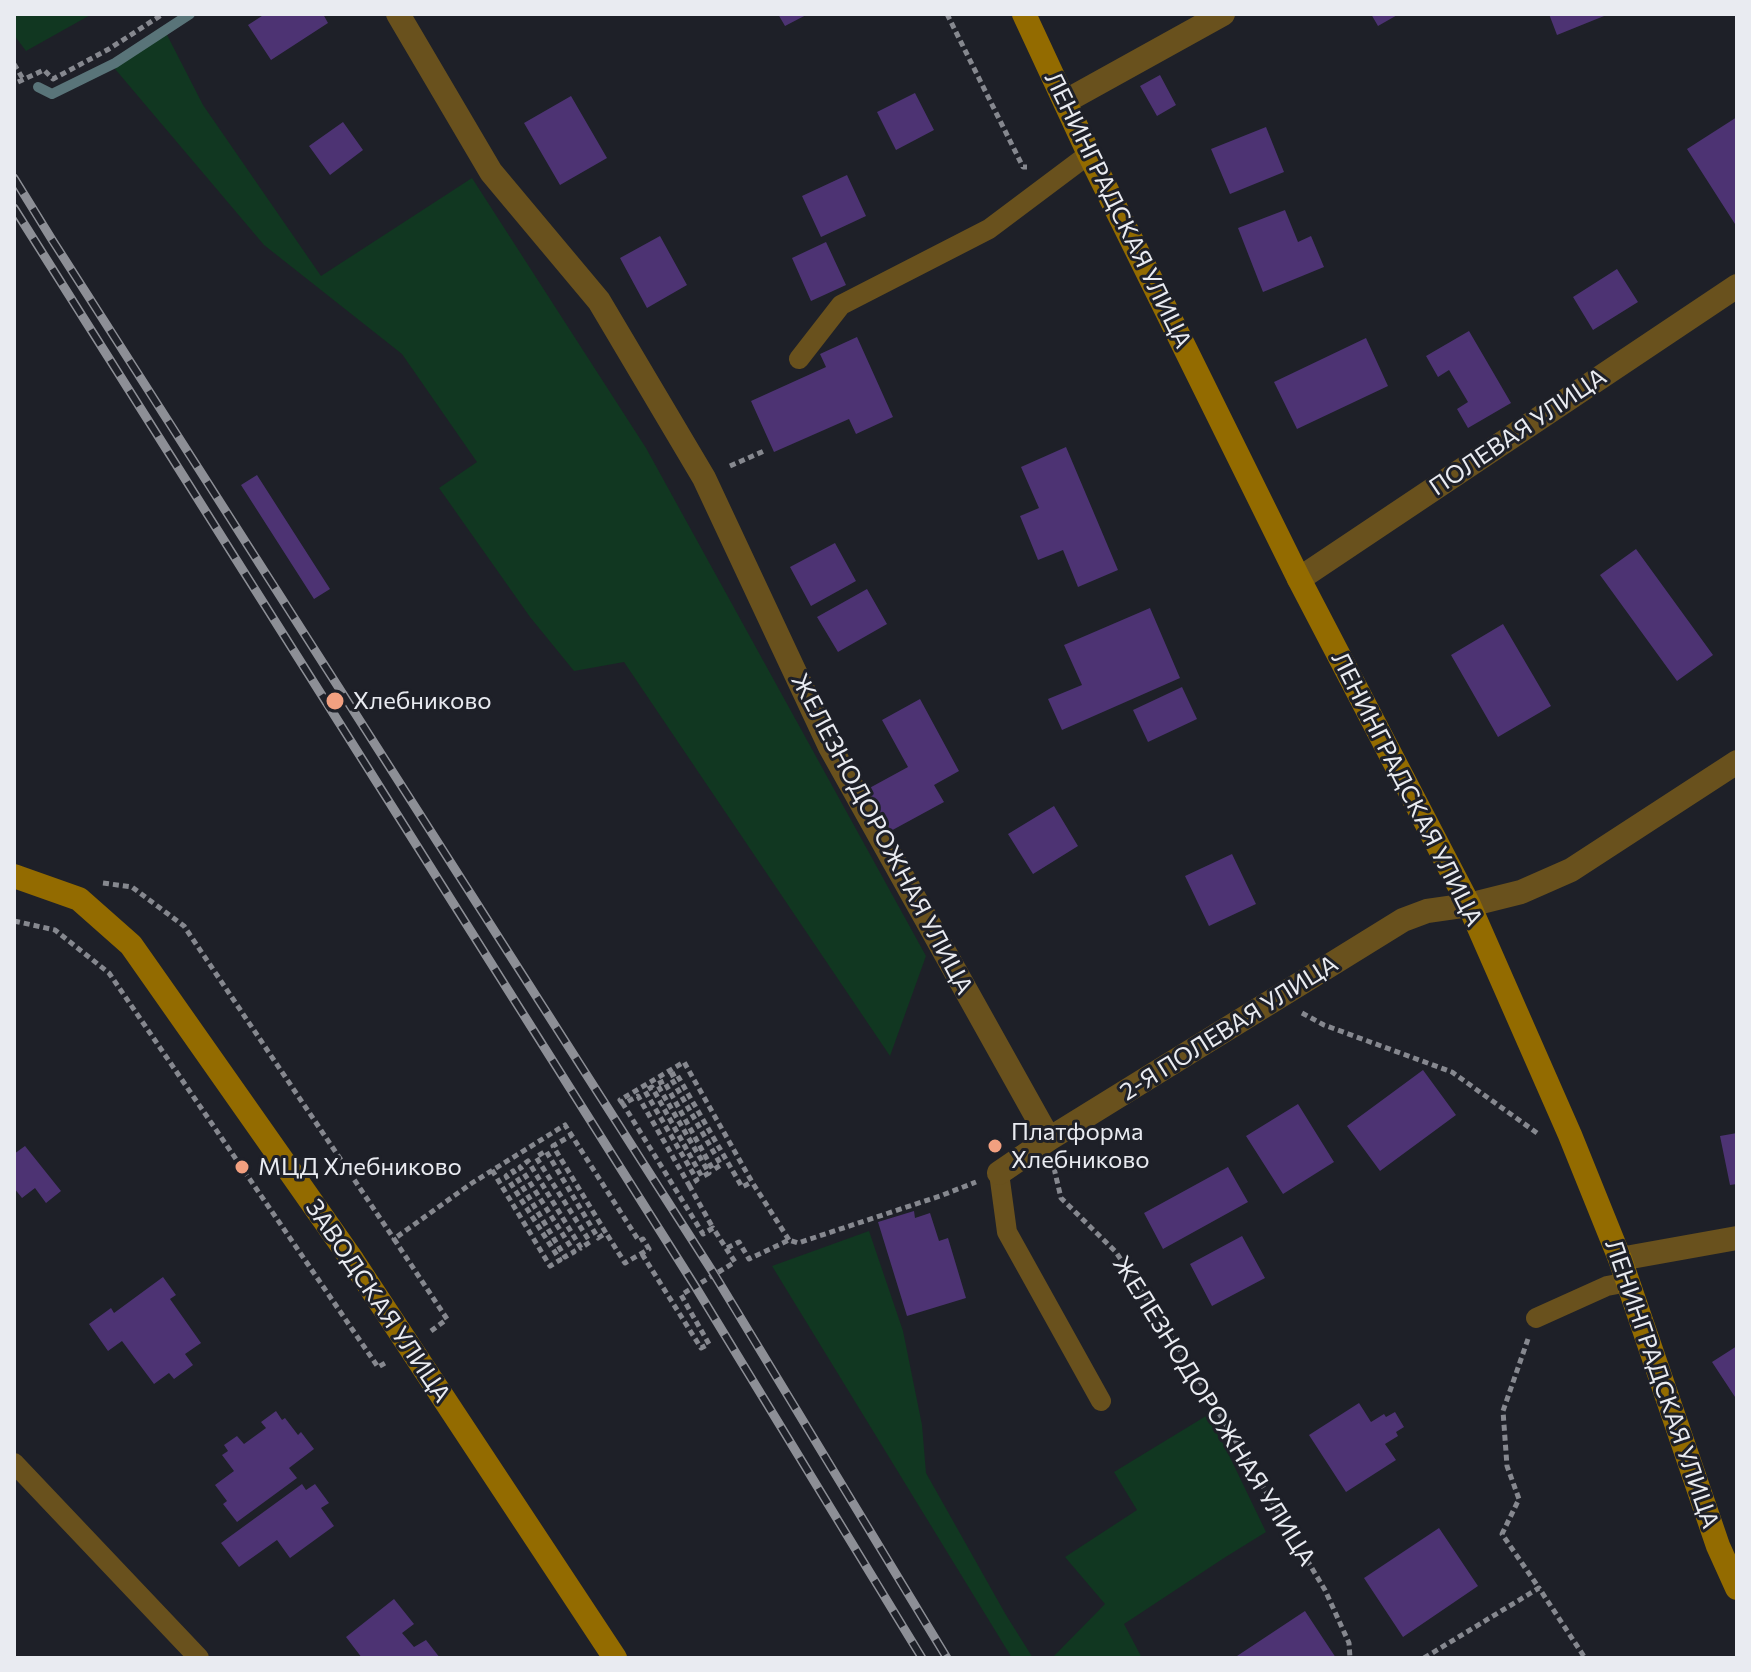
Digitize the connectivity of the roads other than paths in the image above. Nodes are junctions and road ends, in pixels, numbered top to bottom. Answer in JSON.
{"nodes":[{"id":1,"x":398,"y":14,"type":"edge"},
{"id":2,"x":1024,"y":14,"type":"edge"},
{"id":3,"x":1223,"y":14,"type":"edge"},
{"id":4,"x":1066,"y":101,"type":"junction"},
{"id":5,"x":1089,"y":154,"type":"junction"},
{"id":6,"x":1737,"y":286,"type":"edge"},
{"id":7,"x":799,"y":359,"type":"dead end"},
{"id":8,"x":1299,"y":579,"type":"junction"},
{"id":9,"x":1737,"y":762,"type":"edge"},
{"id":10,"x":14,"y":876,"type":"edge"},
{"id":11,"x":1469,"y":905,"type":"junction"},
{"id":12,"x":1049,"y":1139,"type":"junction"},
{"id":13,"x":999,"y":1173,"type":"joint"},
{"id":14,"x":1737,"y":1238,"type":"edge"},
{"id":15,"x":1624,"y":1270,"type":"junction"},
{"id":16,"x":1536,"y":1318,"type":"road end"},
{"id":17,"x":1101,"y":1401,"type":"dead end"},
{"id":18,"x":14,"y":1463,"type":"edge"},
{"id":19,"x":1737,"y":1588,"type":"edge"},
{"id":20,"x":199,"y":1658,"type":"edge"},
{"id":21,"x":615,"y":1658,"type":"edge"}],
"edges":[{"from":1,"to":12,"type":"street","name":"ЖЕЛЕЗНОДОРОЖНАЯ УЛИЦА"},
{"from":2,"to":4,"type":"street","name":"ЛЕНИНГРАДСКАЯ УЛИЦА"},
{"from":3,"to":4,"type":"street"},
{"from":4,"to":5,"type":"street","name":"ЛЕНИНГРАДСКАЯ УЛИЦА"},
{"from":5,"to":7,"type":"lane"},
{"from":5,"to":8,"type":"street","name":"ЛЕНИНГРАДСКАЯ УЛИЦА"},
{"from":6,"to":8,"type":"street","name":"ПОЛЕВАЯ УЛИЦА"},
{"from":8,"to":11,"type":"street","name":"ЛЕНИНГРАДСКАЯ УЛИЦА"},
{"from":9,"to":11,"type":"street","name":"2-Я ПОЛЕВАЯ УЛИЦА"},
{"from":10,"to":21,"type":"street","name":"ЗАВОДСКАЯ УЛИЦА"},
{"from":11,"to":12,"type":"street","name":"2-Я ПОЛЕВАЯ УЛИЦА"},
{"from":11,"to":15,"type":"street","name":"ЛЕНИНГРАДСКАЯ УЛИЦА"},
{"from":12,"to":13,"type":"street","name":"2-Я ПОЛЕВАЯ УЛИЦА"},
{"from":13,"to":17,"type":"lane"},
{"from":14,"to":15,"type":"street"},
{"from":15,"to":16,"type":"lane"},
{"from":15,"to":19,"type":"street","name":"ЛЕНИНГРАДСКАЯ УЛИЦА"},
{"from":18,"to":20,"type":"lane"}]}
